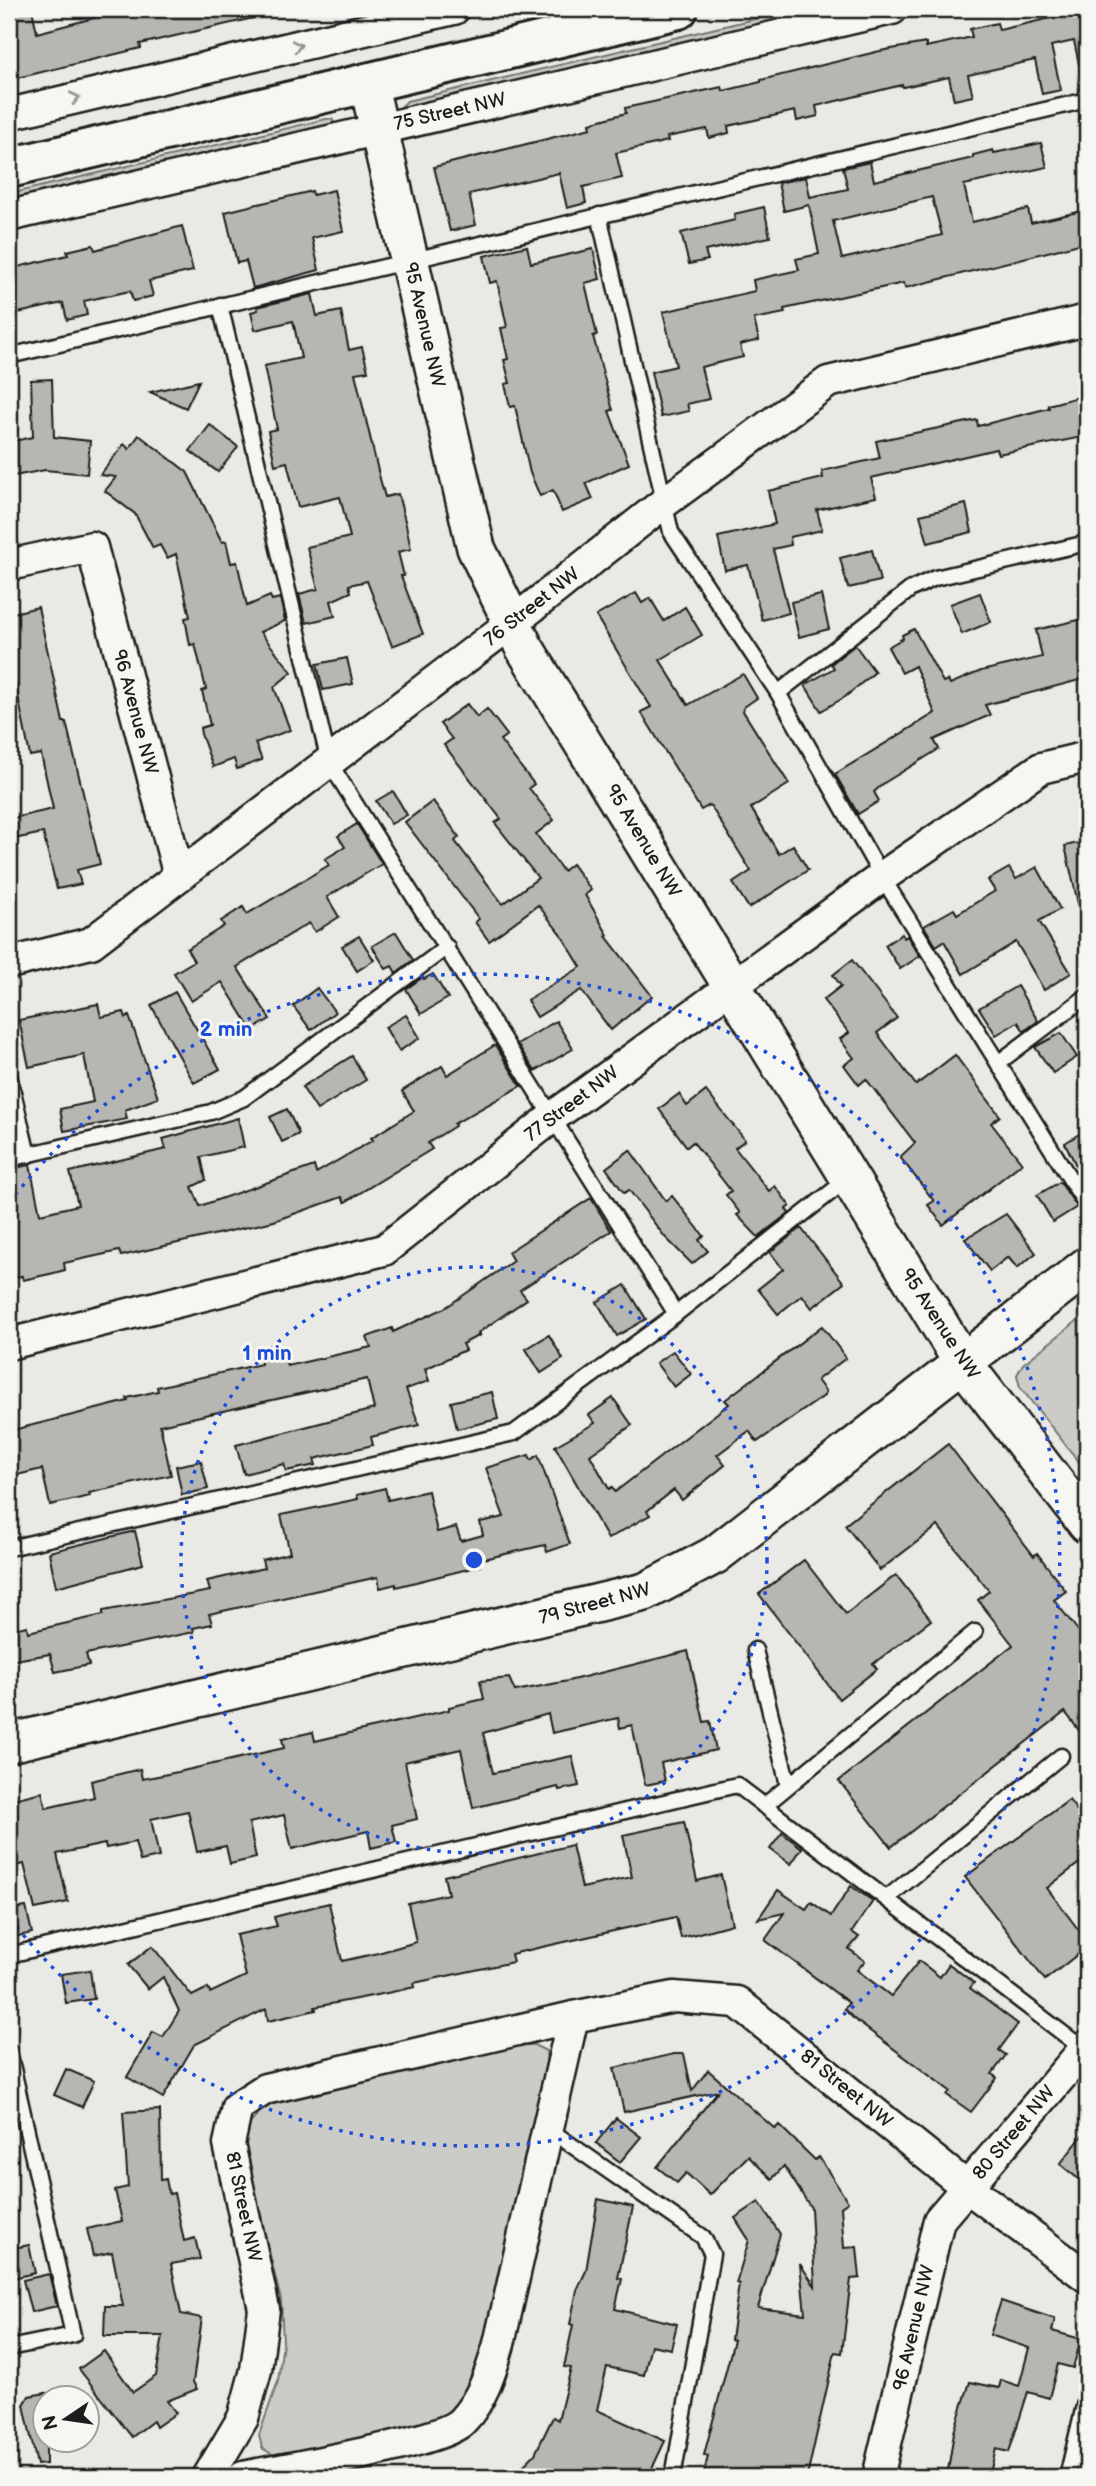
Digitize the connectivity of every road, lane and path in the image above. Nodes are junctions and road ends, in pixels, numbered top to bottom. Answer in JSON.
{"nodes":[{"id":1,"x":454,"y":9,"type":"edge"},
{"id":2,"x":678,"y":9,"type":"edge"},
{"id":3,"x":892,"y":9,"type":"edge"},
{"id":4,"x":368,"y":82,"type":"junction"},
{"id":5,"x":1087,"y":100,"type":"edge"},
{"id":6,"x":9,"y":114,"type":"edge"},
{"id":7,"x":379,"y":129,"type":"junction"},
{"id":8,"x":9,"y":168,"type":"edge"},
{"id":9,"x":599,"y":215,"type":"junction"},
{"id":10,"x":9,"y":216,"type":"edge"},
{"id":11,"x":409,"y":261,"type":"junction"},
{"id":12,"x":220,"y":305,"type":"junction"},
{"id":13,"x":1087,"y":320,"type":"edge"},
{"id":14,"x":9,"y":356,"type":"edge"},
{"id":15,"x":664,"y":502,"type":"junction"},
{"id":16,"x":1087,"y":542,"type":"edge"},
{"id":17,"x":9,"y":565,"type":"edge"},
{"id":18,"x":511,"y":623,"type":"junction"},
{"id":19,"x":778,"y":693,"type":"junction"},
{"id":20,"x":1087,"y":757,"type":"edge"},
{"id":21,"x":329,"y":762,"type":"junction"},
{"id":22,"x":179,"y":876,"type":"junction"},
{"id":23,"x":882,"y":877,"type":"junction"},
{"id":24,"x":447,"y":947,"type":"junction"},
{"id":25,"x":9,"y":963,"type":"edge"},
{"id":26,"x":732,"y":988,"type":"junction"},
{"id":27,"x":1087,"y":996,"type":"edge"},
{"id":28,"x":998,"y":1063,"type":"junction"},
{"id":29,"x":9,"y":1075,"type":"edge"},
{"id":30,"x":554,"y":1116,"type":"junction"},
{"id":31,"x":28,"y":1155,"type":"junction"},
{"id":32,"x":9,"y":1159,"type":"edge"},
{"id":33,"x":849,"y":1178,"type":"junction"},
{"id":34,"x":1087,"y":1206,"type":"edge"},
{"id":35,"x":1087,"y":1266,"type":"edge"},
{"id":36,"x":676,"y":1314,"type":"junction"},
{"id":37,"x":9,"y":1345,"type":"edge"},
{"id":38,"x":963,"y":1363,"type":"junction"},
{"id":39,"x":1087,"y":1524,"type":"edge"},
{"id":40,"x":9,"y":1548,"type":"edge"},
{"id":41,"x":975,"y":1632,"type":"dead end"},
{"id":42,"x":755,"y":1650,"type":"dead end"},
{"id":43,"x":9,"y":1743,"type":"edge"},
{"id":44,"x":1061,"y":1756,"type":"dead end"},
{"id":45,"x":789,"y":1785,"type":"junction"},
{"id":46,"x":764,"y":1806,"type":"junction"},
{"id":47,"x":887,"y":1898,"type":"junction"},
{"id":48,"x":9,"y":1955,"type":"edge"},
{"id":49,"x":573,"y":2017,"type":"junction"},
{"id":50,"x":1086,"y":2049,"type":"edge"},
{"id":51,"x":9,"y":2051,"type":"edge"},
{"id":52,"x":547,"y":2128,"type":"junction"},
{"id":53,"x":968,"y":2188,"type":"junction"},
{"id":54,"x":1087,"y":2277,"type":"edge"},
{"id":55,"x":9,"y":2348,"type":"edge"},
{"id":56,"x":1087,"y":2393,"type":"edge"},
{"id":57,"x":208,"y":2477,"type":"edge"},
{"id":58,"x":243,"y":2477,"type":"edge"},
{"id":59,"x":673,"y":2477,"type":"edge"},
{"id":60,"x":878,"y":2477,"type":"edge"},
{"id":61,"x":1067,"y":2477,"type":"edge"}],
"edges":[{"from":6,"to":1,"type":"street","one_way":true},
{"from":2,"to":4,"type":"main road"},
{"from":3,"to":7,"type":"street","name":"75 Street NW"},
{"from":4,"to":7,"type":"street","name":"95 Avenue NW"},
{"from":4,"to":8,"type":"main road"},
{"from":5,"to":9,"type":"lane"},
{"from":7,"to":10,"type":"street","name":"75 Street NW"},
{"from":7,"to":11,"type":"street","name":"95 Avenue NW"},
{"from":9,"to":11,"type":"lane"},
{"from":9,"to":15,"type":"lane"},
{"from":11,"to":12,"type":"lane"},
{"from":11,"to":18,"type":"street","name":"95 Avenue NW"},
{"from":12,"to":14,"type":"lane"},
{"from":12,"to":21,"type":"lane"},
{"from":13,"to":15,"type":"street","name":"76 Street NW"},
{"from":15,"to":18,"type":"street","name":"76 Street NW"},
{"from":15,"to":19,"type":"lane"},
{"from":16,"to":19,"type":"lane"},
{"from":17,"to":22,"type":"street","name":"96 Avenue NW"},
{"from":18,"to":21,"type":"street","name":"76 Street NW"},
{"from":18,"to":26,"type":"street","name":"95 Avenue NW"},
{"from":19,"to":23,"type":"lane"},
{"from":20,"to":23,"type":"street","name":"77 Street NW"},
{"from":21,"to":22,"type":"street","name":"76 Street NW"},
{"from":21,"to":24,"type":"lane"},
{"from":22,"to":25,"type":"street","name":"76 Street NW"},
{"from":23,"to":26,"type":"street","name":"77 Street NW"},
{"from":23,"to":28,"type":"lane"},
{"from":24,"to":30,"type":"lane"},
{"from":24,"to":31,"type":"lane"},
{"from":26,"to":30,"type":"street","name":"77 Street NW"},
{"from":26,"to":33,"type":"street","name":"95 Avenue NW"},
{"from":27,"to":28,"type":"lane"},
{"from":28,"to":34,"type":"lane"},
{"from":29,"to":31,"type":"lane"},
{"from":30,"to":36,"type":"lane"},
{"from":30,"to":37,"type":"street","name":"77 Street NW"},
{"from":31,"to":32,"type":"lane"},
{"from":33,"to":36,"type":"lane"},
{"from":33,"to":38,"type":"street","name":"95 Avenue NW"},
{"from":35,"to":38,"type":"street","name":"79 Street NW"},
{"from":36,"to":40,"type":"lane"},
{"from":38,"to":39,"type":"street","name":"95 Avenue NW"},
{"from":38,"to":43,"type":"street","name":"79 Street NW"},
{"from":41,"to":45,"type":"lane"},
{"from":42,"to":45,"type":"lane"},
{"from":44,"to":47,"type":"lane"},
{"from":45,"to":46,"type":"lane"},
{"from":46,"to":47,"type":"lane"},
{"from":46,"to":48,"type":"lane"},
{"from":47,"to":50,"type":"lane"},
{"from":49,"to":52,"type":"street"},
{"from":49,"to":53,"type":"street","name":"81 Street NW"},
{"from":49,"to":57,"type":"street","name":"81 Street NW"},
{"from":50,"to":53,"type":"street","name":"80 Street NW"},
{"from":51,"to":55,"type":"lane"},
{"from":52,"to":58,"type":"street"},
{"from":52,"to":59,"type":"lane"},
{"from":53,"to":54,"type":"street","name":"81 Street NW"},
{"from":53,"to":60,"type":"street","name":"96 Avenue NW"},
{"from":56,"to":61,"type":"lane"}]}
